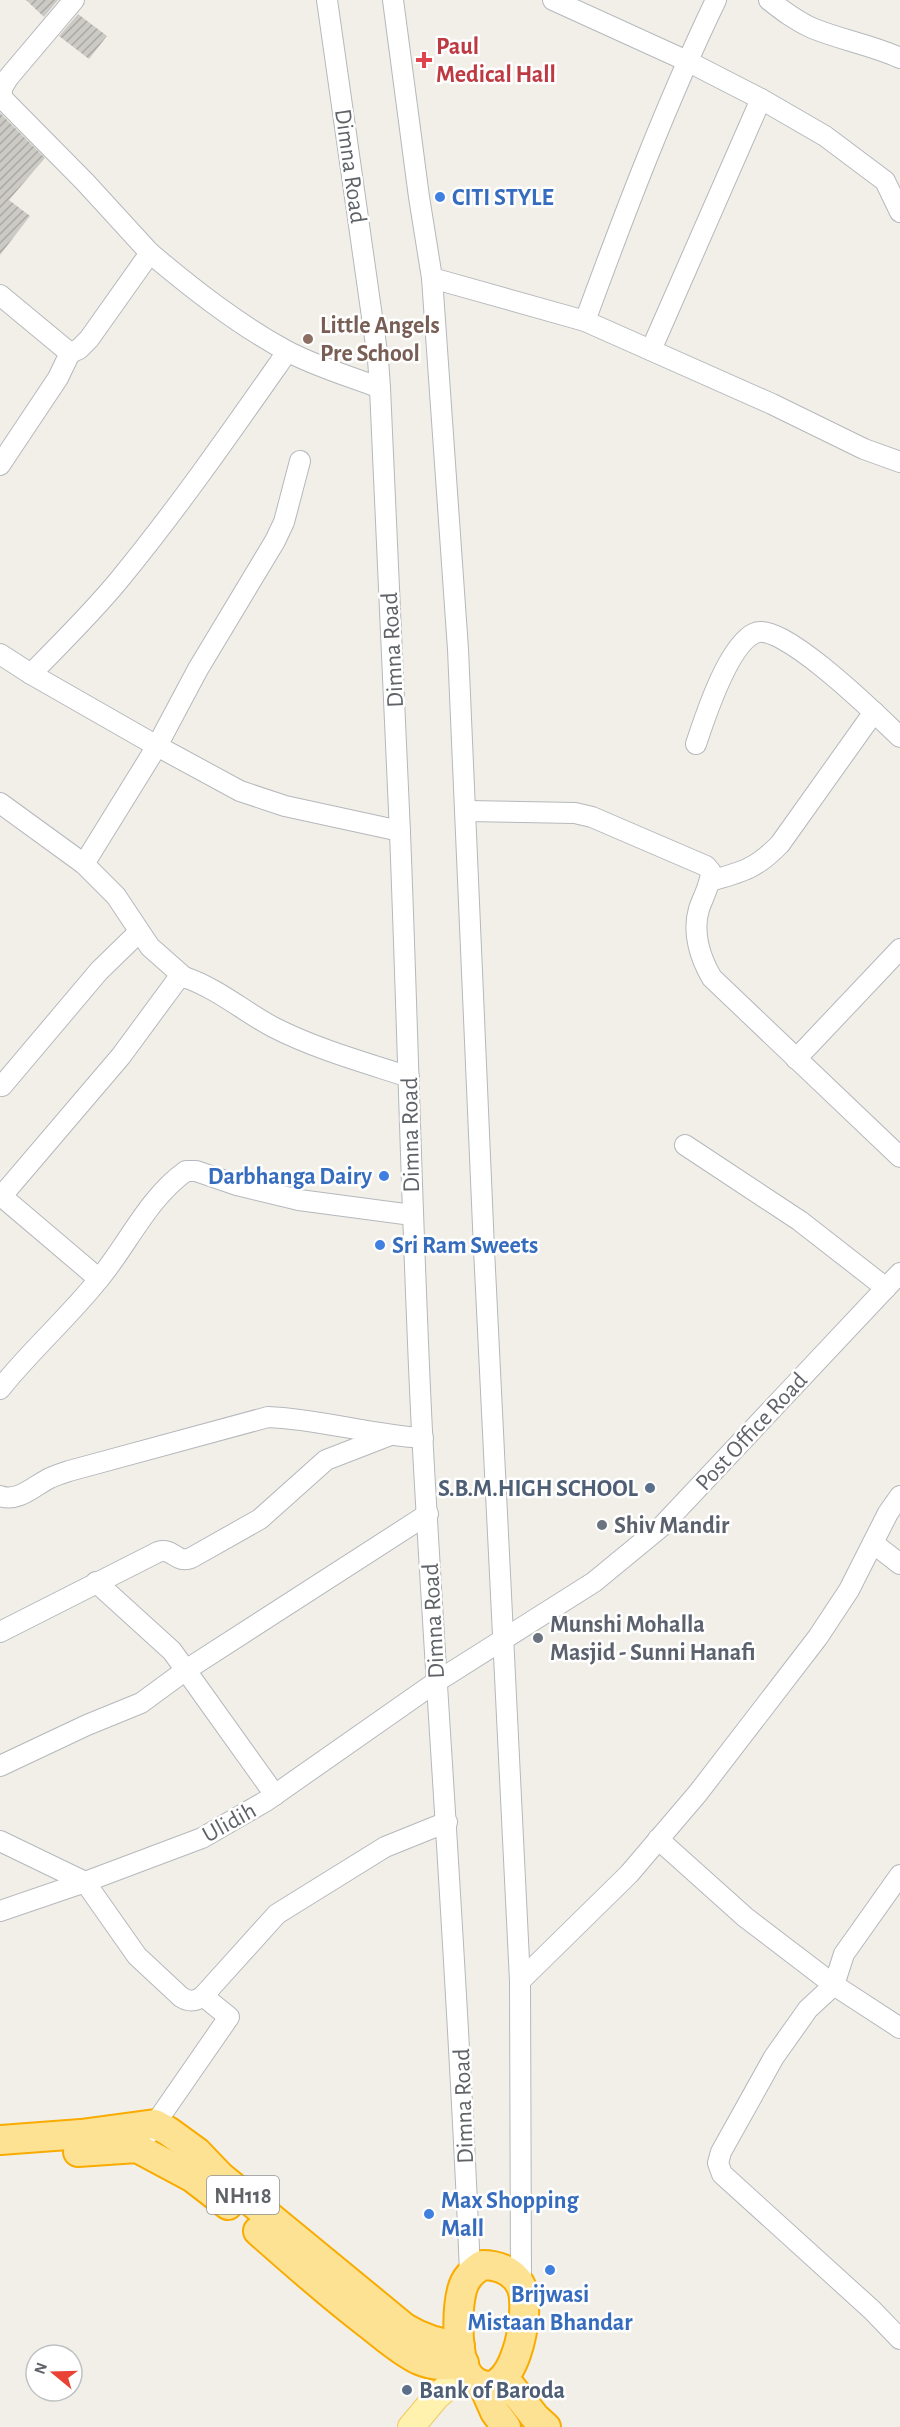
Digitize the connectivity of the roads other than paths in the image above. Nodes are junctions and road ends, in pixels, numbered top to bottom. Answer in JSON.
{"nodes":[{"id":1,"x":74,"y":0,"type":"edge"},
{"id":2,"x":327,"y":0,"type":"edge"},
{"id":3,"x":393,"y":0,"type":"edge"},
{"id":4,"x":553,"y":0,"type":"edge"},
{"id":5,"x":716,"y":0,"type":"edge"},
{"id":6,"x":770,"y":0,"type":"edge"},
{"id":7,"x":900,"y":58,"type":"edge"},
{"id":8,"x":687,"y":61,"type":"junction"},
{"id":9,"x":761,"y":99,"type":"junction"},
{"id":10,"x":892,"y":179,"type":"edge"},
{"id":11,"x":900,"y":212,"type":"edge"},
{"id":12,"x":150,"y":253,"type":"junction"},
{"id":13,"x":432,"y":278,"type":"junction"},
{"id":14,"x":0,"y":295,"type":"edge"},
{"id":15,"x":585,"y":321,"type":"junction"},
{"id":16,"x":651,"y":350,"type":"junction"},
{"id":17,"x":287,"y":352,"type":"junction"},
{"id":18,"x":70,"y":353,"type":"junction"},
{"id":19,"x":380,"y":388,"type":"junction"},
{"id":20,"x":300,"y":461,"type":"dead end"},
{"id":21,"x":900,"y":462,"type":"edge"},
{"id":22,"x":0,"y":465,"type":"edge"},
{"id":23,"x":0,"y":654,"type":"edge"},
{"id":24,"x":31,"y":674,"type":"junction"},
{"id":25,"x":874,"y":712,"type":"junction"},
{"id":26,"x":900,"y":737,"type":"edge"},
{"id":27,"x":696,"y":744,"type":"dead end"},
{"id":28,"x":157,"y":746,"type":"junction"},
{"id":29,"x":0,"y":803,"type":"edge"},
{"id":30,"x":466,"y":811,"type":"junction"},
{"id":31,"x":400,"y":831,"type":"junction"},
{"id":32,"x":84,"y":864,"type":"junction"},
{"id":33,"x":710,"y":881,"type":"junction"},
{"id":34,"x":139,"y":932,"type":"junction"},
{"id":35,"x":900,"y":949,"type":"edge"},
{"id":36,"x":184,"y":977,"type":"junction"},
{"id":37,"x":796,"y":1059,"type":"junction"},
{"id":38,"x":408,"y":1077,"type":"junction"},
{"id":39,"x":2,"y":1086,"type":"edge"},
{"id":40,"x":685,"y":1146,"type":"dead end"},
{"id":41,"x":900,"y":1157,"type":"edge"},
{"id":42,"x":1,"y":1196,"type":"edge"},
{"id":43,"x":412,"y":1215,"type":"junction"},
{"id":44,"x":900,"y":1273,"type":"edge"},
{"id":45,"x":99,"y":1279,"type":"junction"},
{"id":46,"x":886,"y":1288,"type":"junction"},
{"id":47,"x":0,"y":1389,"type":"edge"},
{"id":48,"x":388,"y":1436,"type":"junction"},
{"id":49,"x":423,"y":1438,"type":"junction"},
{"id":50,"x":0,"y":1496,"type":"edge"},
{"id":51,"x":900,"y":1496,"type":"edge"},
{"id":52,"x":428,"y":1514,"type":"junction"},
{"id":53,"x":873,"y":1542,"type":"junction"},
{"id":54,"x":900,"y":1564,"type":"edge"},
{"id":55,"x":96,"y":1582,"type":"junction"},
{"id":56,"x":0,"y":1632,"type":"edge"},
{"id":57,"x":504,"y":1640,"type":"junction"},
{"id":58,"x":186,"y":1670,"type":"junction"},
{"id":59,"x":436,"y":1682,"type":"junction"},
{"id":60,"x":0,"y":1766,"type":"edge"},
{"id":61,"x":275,"y":1795,"type":"junction"},
{"id":62,"x":447,"y":1822,"type":"junction"},
{"id":63,"x":658,"y":1839,"type":"junction"},
{"id":64,"x":0,"y":1841,"type":"edge"},
{"id":65,"x":900,"y":1875,"type":"edge"},
{"id":66,"x":85,"y":1882,"type":"junction"},
{"id":67,"x":0,"y":1911,"type":"edge"},
{"id":68,"x":520,"y":1981,"type":"junction"},
{"id":69,"x":834,"y":1985,"type":"junction"},
{"id":70,"x":203,"y":1996,"type":"junction"},
{"id":71,"x":900,"y":2028,"type":"edge"},
{"id":72,"x":155,"y":2124,"type":"junction"},
{"id":73,"x":0,"y":2140,"type":"edge"},
{"id":74,"x":137,"y":2148,"type":"junction"},
{"id":75,"x":0,"y":2158,"type":"edge"},
{"id":76,"x":470,"y":2273,"type":"junction"},
{"id":77,"x":521,"y":2285,"type":"junction"},
{"id":78,"x":900,"y":2339,"type":"edge"},
{"id":79,"x":475,"y":2369,"type":"junction"},
{"id":80,"x":411,"y":2427,"type":"edge"},
{"id":81,"x":506,"y":2427,"type":"edge"},
{"id":82,"x":546,"y":2427,"type":"edge"}],
"edges":[{"from":1,"to":12,"type":"street"},
{"from":2,"to":19,"type":"street","name":"Dimna Road"},
{"from":3,"to":13,"type":"street"},
{"from":4,"to":8,"type":"street"},
{"from":5,"to":8,"type":"street"},
{"from":6,"to":7,"type":"street"},
{"from":8,"to":9,"type":"street"},
{"from":8,"to":15,"type":"street"},
{"from":9,"to":10,"type":"street"},
{"from":9,"to":16,"type":"street"},
{"from":10,"to":11,"type":"street"},
{"from":12,"to":17,"type":"street"},
{"from":12,"to":18,"type":"street"},
{"from":13,"to":15,"type":"street"},
{"from":13,"to":30,"type":"street"},
{"from":14,"to":18,"type":"street"},
{"from":15,"to":16,"type":"street"},
{"from":16,"to":21,"type":"street"},
{"from":17,"to":19,"type":"street"},
{"from":17,"to":24,"type":"street"},
{"from":18,"to":22,"type":"street"},
{"from":19,"to":31,"type":"street","name":"Dimna Road"},
{"from":20,"to":28,"type":"street"},
{"from":23,"to":24,"type":"street"},
{"from":24,"to":28,"type":"street"},
{"from":25,"to":26,"type":"street"},
{"from":25,"to":27,"type":"street"},
{"from":25,"to":33,"type":"street"},
{"from":28,"to":31,"type":"street"},
{"from":28,"to":32,"type":"street"},
{"from":29,"to":32,"type":"street"},
{"from":30,"to":33,"type":"street"},
{"from":30,"to":57,"type":"street"},
{"from":31,"to":38,"type":"street","name":"Dimna Road"},
{"from":32,"to":34,"type":"street"},
{"from":33,"to":37,"type":"street"},
{"from":34,"to":36,"type":"street"},
{"from":34,"to":39,"type":"street"},
{"from":35,"to":37,"type":"street"},
{"from":36,"to":38,"type":"street"},
{"from":36,"to":42,"type":"street"},
{"from":37,"to":41,"type":"street"},
{"from":38,"to":43,"type":"street","name":"Dimna Road"},
{"from":40,"to":46,"type":"street"},
{"from":42,"to":45,"type":"street"},
{"from":43,"to":45,"type":"street"},
{"from":43,"to":49,"type":"street","name":"Dimna Road"},
{"from":44,"to":46,"type":"street","name":"Post Office Road"},
{"from":45,"to":47,"type":"street"},
{"from":46,"to":57,"type":"street","name":"Post Office Road"},
{"from":48,"to":49,"type":"street"},
{"from":48,"to":50,"type":"street"},
{"from":48,"to":55,"type":"street"},
{"from":49,"to":52,"type":"street","name":"Dimna Road"},
{"from":51,"to":53,"type":"street"},
{"from":52,"to":58,"type":"street"},
{"from":52,"to":59,"type":"street","name":"Dimna Road"},
{"from":53,"to":54,"type":"street"},
{"from":53,"to":63,"type":"street"},
{"from":55,"to":56,"type":"street"},
{"from":55,"to":58,"type":"street"},
{"from":57,"to":59,"type":"street","name":"Post Office Road"},
{"from":57,"to":68,"type":"street"},
{"from":58,"to":60,"type":"street"},
{"from":58,"to":61,"type":"street"},
{"from":59,"to":61,"type":"street","name":"Ulidih"},
{"from":59,"to":62,"type":"street","name":"Dimna Road"},
{"from":61,"to":66,"type":"street","name":"Ulidih"},
{"from":62,"to":70,"type":"street"},
{"from":62,"to":76,"type":"street","name":"Dimna Road"},
{"from":63,"to":68,"type":"street"},
{"from":63,"to":69,"type":"street"},
{"from":64,"to":66,"type":"street"},
{"from":65,"to":69,"type":"street"},
{"from":66,"to":67,"type":"street","name":"Ulidih"},
{"from":66,"to":70,"type":"street"},
{"from":68,"to":77,"type":"street"},
{"from":69,"to":71,"type":"street"},
{"from":69,"to":78,"type":"street"},
{"from":70,"to":72,"type":"street"},
{"from":72,"to":73,"type":"highway"},
{"from":72,"to":74,"type":"street"},
{"from":72,"to":79,"type":"highway","number":"NH118"},
{"from":74,"to":75,"type":"highway"},
{"from":74,"to":79,"type":"highway","number":"NH118"},
{"from":76,"to":77,"type":"highway"},
{"from":76,"to":79,"type":"highway"},
{"from":77,"to":79,"type":"highway"},
{"from":79,"to":80,"type":"main road"},
{"from":79,"to":81,"type":"highway"},
{"from":79,"to":82,"type":"highway"}]}
